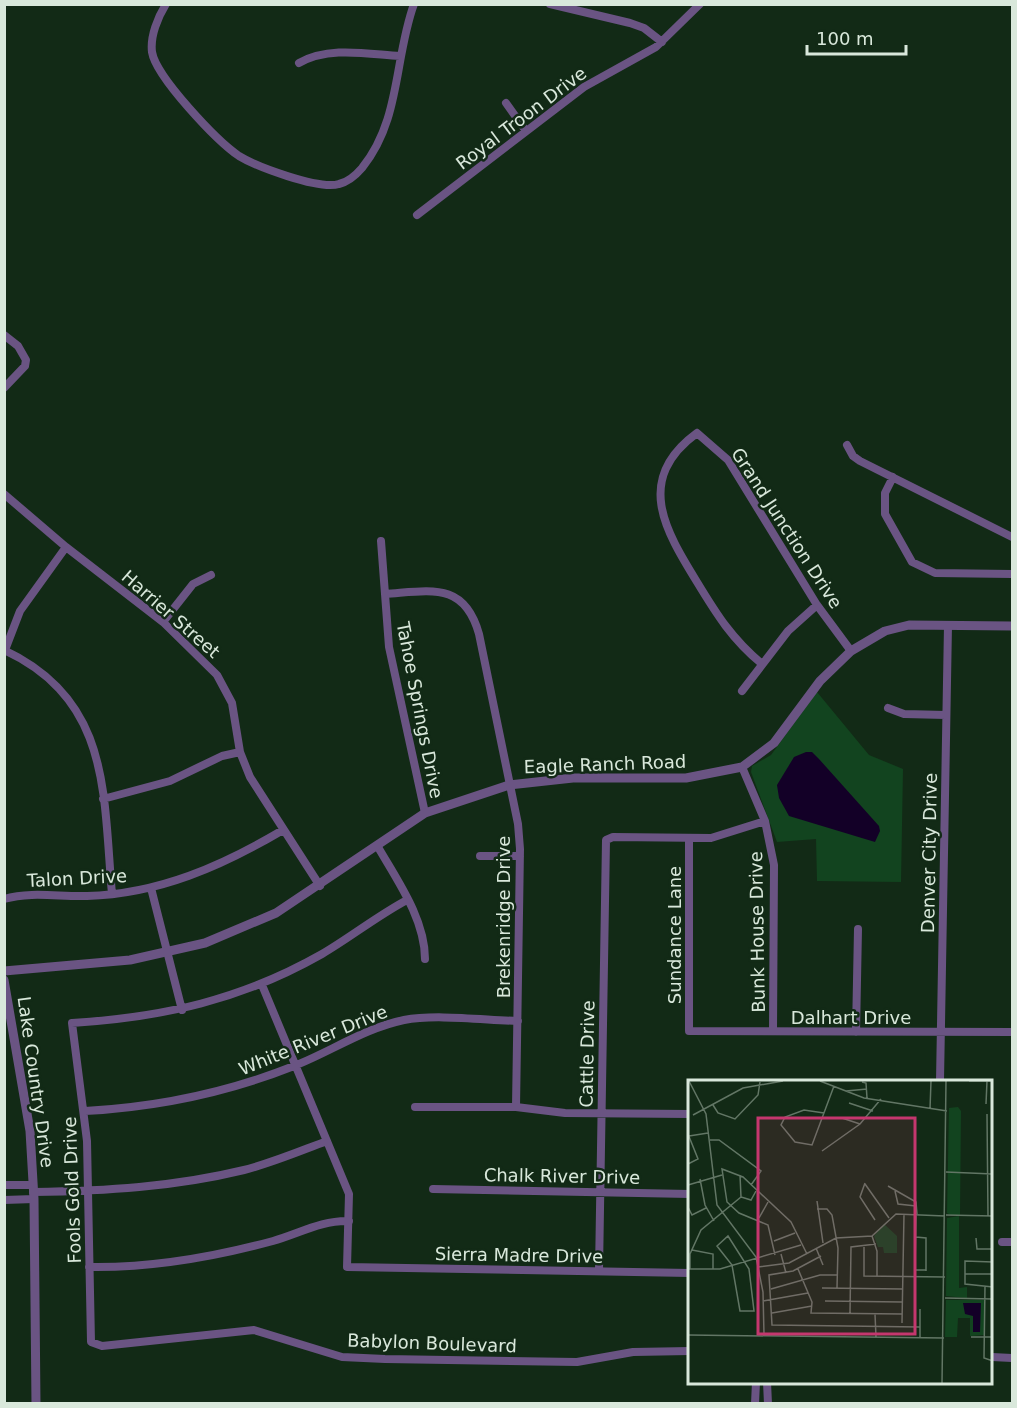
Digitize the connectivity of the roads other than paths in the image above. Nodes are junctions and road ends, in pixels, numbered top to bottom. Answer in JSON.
{"nodes":[{"id":1,"x":166,"y":4,"type":"edge"},
{"id":2,"x":414,"y":4,"type":"edge"},
{"id":3,"x":550,"y":4,"type":"edge"},
{"id":4,"x":700,"y":4,"type":"edge"},
{"id":5,"x":662,"y":42,"type":"junction"},
{"id":6,"x":400,"y":56,"type":"junction"},
{"id":7,"x":299,"y":63,"type":"dead end"},
{"id":8,"x":506,"y":103,"type":"dead end"},
{"id":9,"x":526,"y":130,"type":"junction"},
{"id":10,"x":417,"y":215,"type":"dead end"},
{"id":11,"x":4,"y":335,"type":"edge"},
{"id":12,"x":4,"y":388,"type":"edge"},
{"id":13,"x":847,"y":445,"type":"dead end"},
{"id":14,"x":893,"y":477,"type":"junction"},
{"id":15,"x":4,"y":494,"type":"edge"},
{"id":16,"x":1012,"y":537,"type":"edge"},
{"id":17,"x":381,"y":541,"type":"dead end"},
{"id":18,"x":66,"y":547,"type":"junction"},
{"id":19,"x":1012,"y":574,"type":"edge"},
{"id":20,"x":211,"y":575,"type":"dead end"},
{"id":21,"x":385,"y":594,"type":"junction"},
{"id":22,"x":817,"y":605,"type":"junction"},
{"id":23,"x":163,"y":622,"type":"junction"},
{"id":24,"x":948,"y":625,"type":"junction"},
{"id":25,"x":1012,"y":626,"type":"edge"},
{"id":26,"x":5,"y":650,"type":"edge"},
{"id":27,"x":851,"y":651,"type":"junction"},
{"id":28,"x":762,"y":664,"type":"junction"},
{"id":29,"x":742,"y":691,"type":"dead end"},
{"id":30,"x":888,"y":708,"type":"dead end"},
{"id":31,"x":946,"y":715,"type":"junction"},
{"id":32,"x":240,"y":752,"type":"junction"},
{"id":33,"x":742,"y":767,"type":"junction"},
{"id":34,"x":509,"y":784,"type":"junction"},
{"id":35,"x":103,"y":799,"type":"junction"},
{"id":36,"x":425,"y":813,"type":"junction"},
{"id":37,"x":765,"y":821,"type":"junction"},
{"id":38,"x":283,"y":830,"type":"junction"},
{"id":39,"x":690,"y":840,"type":"junction"},
{"id":40,"x":378,"y":847,"type":"junction"},
{"id":41,"x":480,"y":856,"type":"dead end"},
{"id":42,"x":520,"y":856,"type":"junction"},
{"id":43,"x":320,"y":886,"type":"junction"},
{"id":44,"x":151,"y":888,"type":"junction"},
{"id":45,"x":112,"y":894,"type":"junction"},
{"id":46,"x":4,"y":899,"type":"edge"},
{"id":47,"x":407,"y":900,"type":"junction"},
{"id":48,"x":858,"y":929,"type":"dead end"},
{"id":49,"x":167,"y":953,"type":"junction"},
{"id":50,"x":425,"y":959,"type":"dead end"},
{"id":51,"x":4,"y":971,"type":"edge"},
{"id":52,"x":4,"y":980,"type":"edge"},
{"id":53,"x":262,"y":984,"type":"junction"},
{"id":54,"x":182,"y":1010,"type":"junction"},
{"id":55,"x":518,"y":1021,"type":"junction"},
{"id":56,"x":689,"y":1031,"type":"joint"},
{"id":57,"x":773,"y":1031,"type":"junction"},
{"id":58,"x":856,"y":1032,"type":"junction"},
{"id":59,"x":941,"y":1032,"type":"junction"},
{"id":60,"x":1012,"y":1032,"type":"edge"},
{"id":61,"x":296,"y":1066,"type":"junction"},
{"id":62,"x":940,"y":1080,"type":"edge"},
{"id":63,"x":415,"y":1107,"type":"dead end"},
{"id":64,"x":516,"y":1107,"type":"junction"},
{"id":65,"x":85,"y":1111,"type":"junction"},
{"id":66,"x":601,"y":1113,"type":"junction"},
{"id":67,"x":688,"y":1113,"type":"edge"},
{"id":68,"x":327,"y":1141,"type":"junction"},
{"id":69,"x":4,"y":1185,"type":"edge"},
{"id":70,"x":433,"y":1189,"type":"dead end"},
{"id":71,"x":33,"y":1192,"type":"junction"},
{"id":72,"x":89,"y":1192,"type":"junction"},
{"id":73,"x":599,"y":1192,"type":"junction"},
{"id":74,"x":688,"y":1194,"type":"edge"},
{"id":75,"x":4,"y":1200,"type":"edge"},
{"id":76,"x":349,"y":1221,"type":"junction"},
{"id":77,"x":1002,"y":1242,"type":"dead end"},
{"id":78,"x":1012,"y":1242,"type":"edge"},
{"id":79,"x":89,"y":1266,"type":"junction"},
{"id":80,"x":599,"y":1271,"type":"junction"},
{"id":81,"x":688,"y":1273,"type":"edge"},
{"id":82,"x":89,"y":1322,"type":"joint"},
{"id":83,"x":688,"y":1351,"type":"edge"},
{"id":84,"x":993,"y":1357,"type":"edge"},
{"id":85,"x":1012,"y":1358,"type":"edge"},
{"id":86,"x":756,"y":1384,"type":"edge"},
{"id":87,"x":767,"y":1384,"type":"edge"},
{"id":88,"x":36,"y":1404,"type":"edge"},
{"id":89,"x":755,"y":1404,"type":"edge"},
{"id":90,"x":768,"y":1404,"type":"edge"}],
"edges":[{"from":1,"to":6,"type":"street"},
{"from":2,"to":6,"type":"street"},
{"from":3,"to":5,"type":"street"},
{"from":4,"to":5,"type":"street","name":"Royal Troon Drive"},
{"from":5,"to":9,"type":"street","name":"Royal Troon Drive"},
{"from":6,"to":7,"type":"street"},
{"from":8,"to":9,"type":"street"},
{"from":9,"to":10,"type":"street","name":"Royal Troon Drive"},
{"from":11,"to":12,"type":"street"},
{"from":13,"to":14,"type":"street"},
{"from":14,"to":16,"type":"street"},
{"from":14,"to":19,"type":"street"},
{"from":15,"to":18,"type":"street","name":"Harrier Street"},
{"from":17,"to":21,"type":"street","name":"Tahoe Springs Drive"},
{"from":18,"to":23,"type":"street","name":"Harrier Street"},
{"from":18,"to":26,"type":"street"},
{"from":20,"to":23,"type":"street"},
{"from":21,"to":34,"type":"street","name":"Brekenridge Drive"},
{"from":21,"to":36,"type":"street","name":"Tahoe Springs Drive"},
{"from":22,"to":27,"type":"street","name":"Grand Junction Drive"},
{"from":22,"to":28,"type":"street"},
{"from":22,"to":28,"type":"street","name":"Grand Junction Drive"},
{"from":23,"to":32,"type":"street","name":"Harrier Street"},
{"from":24,"to":25,"type":"street","name":"Eagle Ranch Road"},
{"from":24,"to":27,"type":"street","name":"Eagle Ranch Road"},
{"from":24,"to":31,"type":"street","name":"Denver City Drive"},
{"from":26,"to":35,"type":"street"},
{"from":27,"to":33,"type":"street","name":"Eagle Ranch Road"},
{"from":28,"to":29,"type":"street"},
{"from":30,"to":31,"type":"street"},
{"from":31,"to":59,"type":"street","name":"Denver City Drive"},
{"from":32,"to":35,"type":"street"},
{"from":32,"to":38,"type":"street","name":"Harrier Street"},
{"from":33,"to":34,"type":"street","name":"Eagle Ranch Road"},
{"from":33,"to":37,"type":"street","name":"Bunk House Drive"},
{"from":34,"to":36,"type":"street","name":"Eagle Ranch Road"},
{"from":34,"to":42,"type":"street","name":"Brekenridge Drive"},
{"from":35,"to":45,"type":"street"},
{"from":36,"to":40,"type":"street","name":"Eagle Ranch Road"},
{"from":37,"to":39,"type":"street"},
{"from":37,"to":57,"type":"street","name":"Bunk House Drive"},
{"from":38,"to":43,"type":"street","name":"Harrier Street"},
{"from":38,"to":44,"type":"street","name":"Talon Drive"},
{"from":39,"to":56,"type":"street","name":"Sundance Lane"},
{"from":39,"to":66,"type":"street","name":"Cattle Drive"},
{"from":40,"to":43,"type":"street","name":"Eagle Ranch Road"},
{"from":40,"to":47,"type":"street"},
{"from":41,"to":42,"type":"street"},
{"from":42,"to":55,"type":"street","name":"Brekenridge Drive"},
{"from":43,"to":49,"type":"street","name":"Eagle Ranch Road"},
{"from":44,"to":45,"type":"street","name":"Talon Drive"},
{"from":44,"to":49,"type":"street"},
{"from":45,"to":46,"type":"street","name":"Talon Drive"},
{"from":47,"to":50,"type":"street"},
{"from":47,"to":53,"type":"street"},
{"from":48,"to":58,"type":"street"},
{"from":49,"to":51,"type":"street","name":"Eagle Ranch Road"},
{"from":49,"to":54,"type":"street"},
{"from":52,"to":71,"type":"street","name":"Lake Country Drive"},
{"from":53,"to":54,"type":"street"},
{"from":53,"to":61,"type":"street"},
{"from":54,"to":65,"type":"street","name":"Fools Gold Drive"},
{"from":55,"to":61,"type":"street","name":"White River Drive"},
{"from":55,"to":64,"type":"street","name":"Brekenridge Drive"},
{"from":56,"to":57,"type":"street","name":"Dalhart Drive"},
{"from":57,"to":58,"type":"street","name":"Dalhart Drive"},
{"from":58,"to":59,"type":"street","name":"Dalhart Drive"},
{"from":59,"to":60,"type":"street","name":"Dalhart Drive"},
{"from":59,"to":62,"type":"street","name":"Denver City Drive"},
{"from":61,"to":65,"type":"street","name":"White River Drive"},
{"from":61,"to":68,"type":"street"},
{"from":63,"to":64,"type":"street"},
{"from":64,"to":66,"type":"street"},
{"from":65,"to":72,"type":"street","name":"Fools Gold Drive"},
{"from":66,"to":67,"type":"street"},
{"from":66,"to":73,"type":"street","name":"Cattle Drive"},
{"from":68,"to":72,"type":"street"},
{"from":68,"to":76,"type":"street"},
{"from":69,"to":71,"type":"street"},
{"from":70,"to":73,"type":"street","name":"Chalk River Drive"},
{"from":71,"to":72,"type":"street"},
{"from":71,"to":75,"type":"street"},
{"from":71,"to":88,"type":"street","name":"Lake Country Drive"},
{"from":72,"to":79,"type":"street","name":"Fools Gold Drive"},
{"from":73,"to":74,"type":"street","name":"Chalk River Drive"},
{"from":73,"to":80,"type":"street","name":"Cattle Drive"},
{"from":76,"to":79,"type":"street"},
{"from":76,"to":80,"type":"street","name":"Sierra Madre Drive"},
{"from":77,"to":78,"type":"street"},
{"from":79,"to":82,"type":"street","name":"Fools Gold Drive"},
{"from":80,"to":81,"type":"street","name":"Sierra Madre Drive"},
{"from":82,"to":83,"type":"street","name":"Babylon Boulevard"},
{"from":84,"to":85,"type":"street"},
{"from":86,"to":89,"type":"street"},
{"from":87,"to":90,"type":"street"}]}
